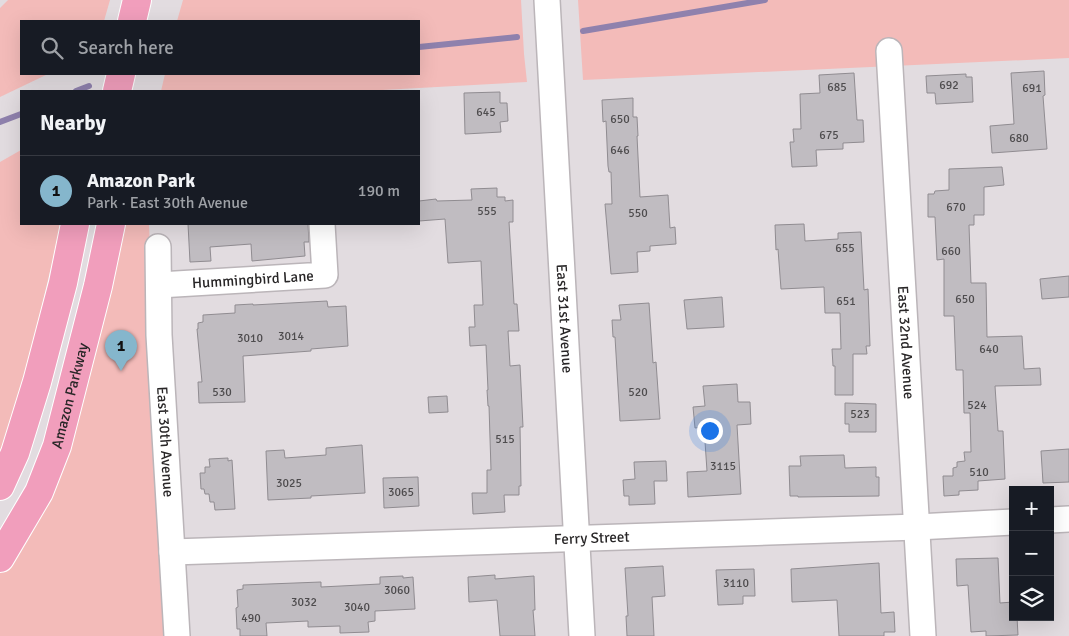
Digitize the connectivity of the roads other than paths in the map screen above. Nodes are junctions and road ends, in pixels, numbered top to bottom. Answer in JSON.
{"nodes":[{"id":1,"x":137,"y":0,"type":"edge"},
{"id":2,"x":547,"y":0,"type":"edge"},
{"id":3,"x":132,"y":20,"type":"edge"},
{"id":4,"x":889,"y":51,"type":"dead end"},
{"id":5,"x":121,"y":75,"type":"edge"},
{"id":6,"x":117,"y":90,"type":"edge"},
{"id":7,"x":75,"y":225,"type":"edge"},
{"id":8,"x":111,"y":225,"type":"edge"},
{"id":9,"x":322,"y":225,"type":"edge"},
{"id":10,"x":158,"y":247,"type":"dead end"},
{"id":11,"x":159,"y":285,"type":"junction"},
{"id":12,"x":0,"y":486,"type":"edge"},
{"id":13,"x":1054,"y":520,"type":"edge"},
{"id":14,"x":1069,"y":520,"type":"edge"},
{"id":15,"x":1009,"y":522,"type":"edge"},
{"id":16,"x":917,"y":527,"type":"junction"},
{"id":17,"x":577,"y":538,"type":"junction"},
{"id":18,"x":172,"y":552,"type":"junction"},
{"id":19,"x":0,"y":558,"type":"edge"},
{"id":20,"x":177,"y":636,"type":"edge"},
{"id":21,"x":582,"y":636,"type":"edge"},
{"id":22,"x":923,"y":636,"type":"edge"}],
"edges":[{"from":1,"to":3,"type":"main road"},
{"from":2,"to":17,"type":"street","name":"East 31st Avenue"},
{"from":4,"to":16,"type":"street","name":"East 32nd Avenue"},
{"from":5,"to":6,"type":"main road"},
{"from":7,"to":12,"type":"main road"},
{"from":8,"to":19,"type":"main road","name":"Amazon Parkway"},
{"from":9,"to":11,"type":"street","name":"Hummingbird Lane"},
{"from":10,"to":11,"type":"street","name":"East 30th Avenue"},
{"from":11,"to":18,"type":"street","name":"East 30th Avenue"},
{"from":13,"to":14,"type":"street"},
{"from":15,"to":16,"type":"street","name":"Ferry Street"},
{"from":16,"to":17,"type":"street","name":"Ferry Street"},
{"from":16,"to":22,"type":"street","name":"East 32nd Avenue"},
{"from":17,"to":18,"type":"street","name":"Ferry Street"},
{"from":17,"to":21,"type":"street","name":"East 31st Avenue"},
{"from":18,"to":20,"type":"street","name":"East 30th Avenue"}]}
